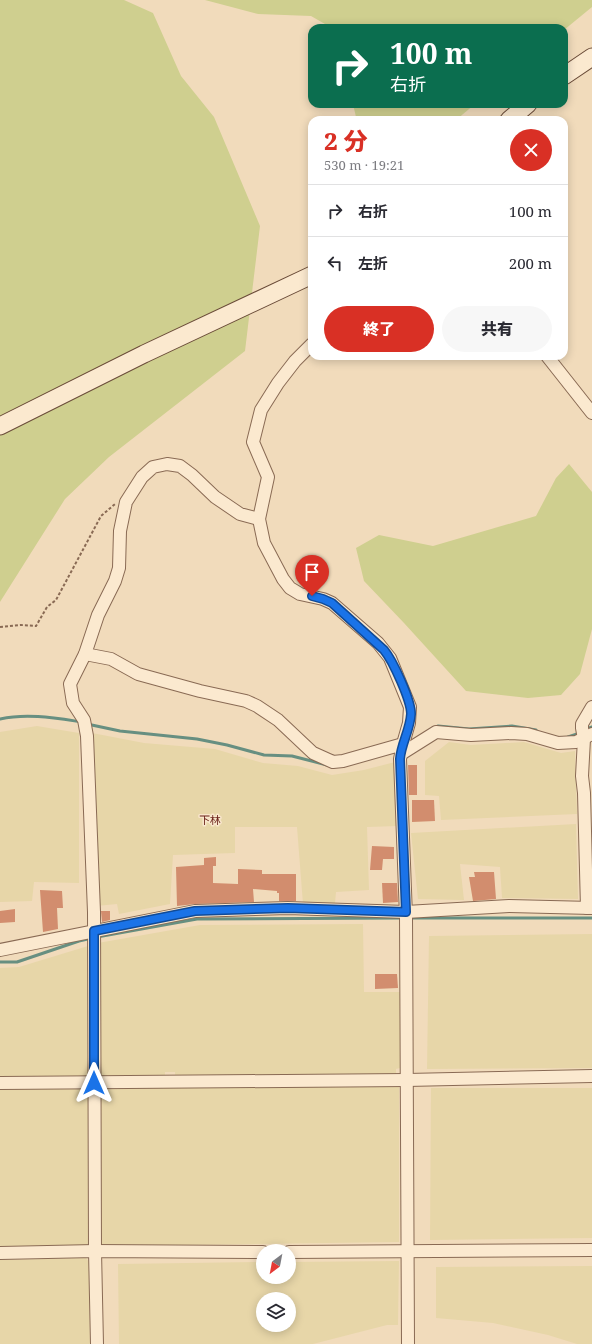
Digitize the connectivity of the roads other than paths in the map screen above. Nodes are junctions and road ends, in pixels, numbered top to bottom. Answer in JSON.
{"nodes":[{"id":1,"x":592,"y":57,"type":"edge"},
{"id":2,"x":568,"y":73,"type":"edge"},
{"id":3,"x":523,"y":108,"type":"edge"},
{"id":4,"x":514,"y":116,"type":"edge"},
{"id":5,"x":308,"y":277,"type":"edge"},
{"id":6,"x":308,"y":348,"type":"edge"},
{"id":7,"x":551,"y":360,"type":"edge"},
{"id":8,"x":592,"y":413,"type":"edge"},
{"id":9,"x":0,"y":426,"type":"edge"},
{"id":10,"x":259,"y":519,"type":"junction"},
{"id":11,"x":84,"y":654,"type":"junction"},
{"id":12,"x":592,"y":707,"type":"edge"},
{"id":13,"x":585,"y":733,"type":"edge"},
{"id":14,"x":402,"y":749,"type":"junction"},
{"id":15,"x":590,"y":908,"type":"edge"},
{"id":16,"x":406,"y":917,"type":"junction"},
{"id":17,"x":94,"y":936,"type":"junction"},
{"id":18,"x":0,"y":950,"type":"edge"},
{"id":19,"x":592,"y":1076,"type":"edge"},
{"id":20,"x":407,"y":1080,"type":"junction"},
{"id":21,"x":0,"y":1082,"type":"edge"},
{"id":22,"x":94,"y":1083,"type":"junction"},
{"id":23,"x":592,"y":1250,"type":"edge"},
{"id":24,"x":95,"y":1251,"type":"junction"},
{"id":25,"x":256,"y":1252,"type":"edge"},
{"id":26,"x":296,"y":1252,"type":"edge"},
{"id":27,"x":408,"y":1252,"type":"junction"},
{"id":28,"x":0,"y":1253,"type":"edge"},
{"id":29,"x":97,"y":1344,"type":"edge"},
{"id":30,"x":408,"y":1344,"type":"edge"}],
"edges":[{"from":1,"to":2,"type":"street"},
{"from":3,"to":4,"type":"street"},
{"from":5,"to":9,"type":"street"},
{"from":6,"to":10,"type":"street"},
{"from":7,"to":8,"type":"street"},
{"from":10,"to":11,"type":"street"},
{"from":10,"to":14,"type":"street"},
{"from":11,"to":14,"type":"street"},
{"from":11,"to":17,"type":"street"},
{"from":12,"to":13,"type":"street"},
{"from":13,"to":14,"type":"street"},
{"from":13,"to":15,"type":"street"},
{"from":14,"to":16,"type":"street"},
{"from":15,"to":16,"type":"street"},
{"from":16,"to":17,"type":"street"},
{"from":16,"to":20,"type":"street"},
{"from":17,"to":18,"type":"street"},
{"from":17,"to":22,"type":"street"},
{"from":19,"to":20,"type":"street"},
{"from":20,"to":22,"type":"street"},
{"from":20,"to":27,"type":"street"},
{"from":21,"to":22,"type":"street"},
{"from":22,"to":24,"type":"street"},
{"from":23,"to":27,"type":"street"},
{"from":24,"to":25,"type":"street"},
{"from":24,"to":28,"type":"street"},
{"from":24,"to":29,"type":"street"},
{"from":26,"to":27,"type":"street"},
{"from":27,"to":30,"type":"street"}]}
